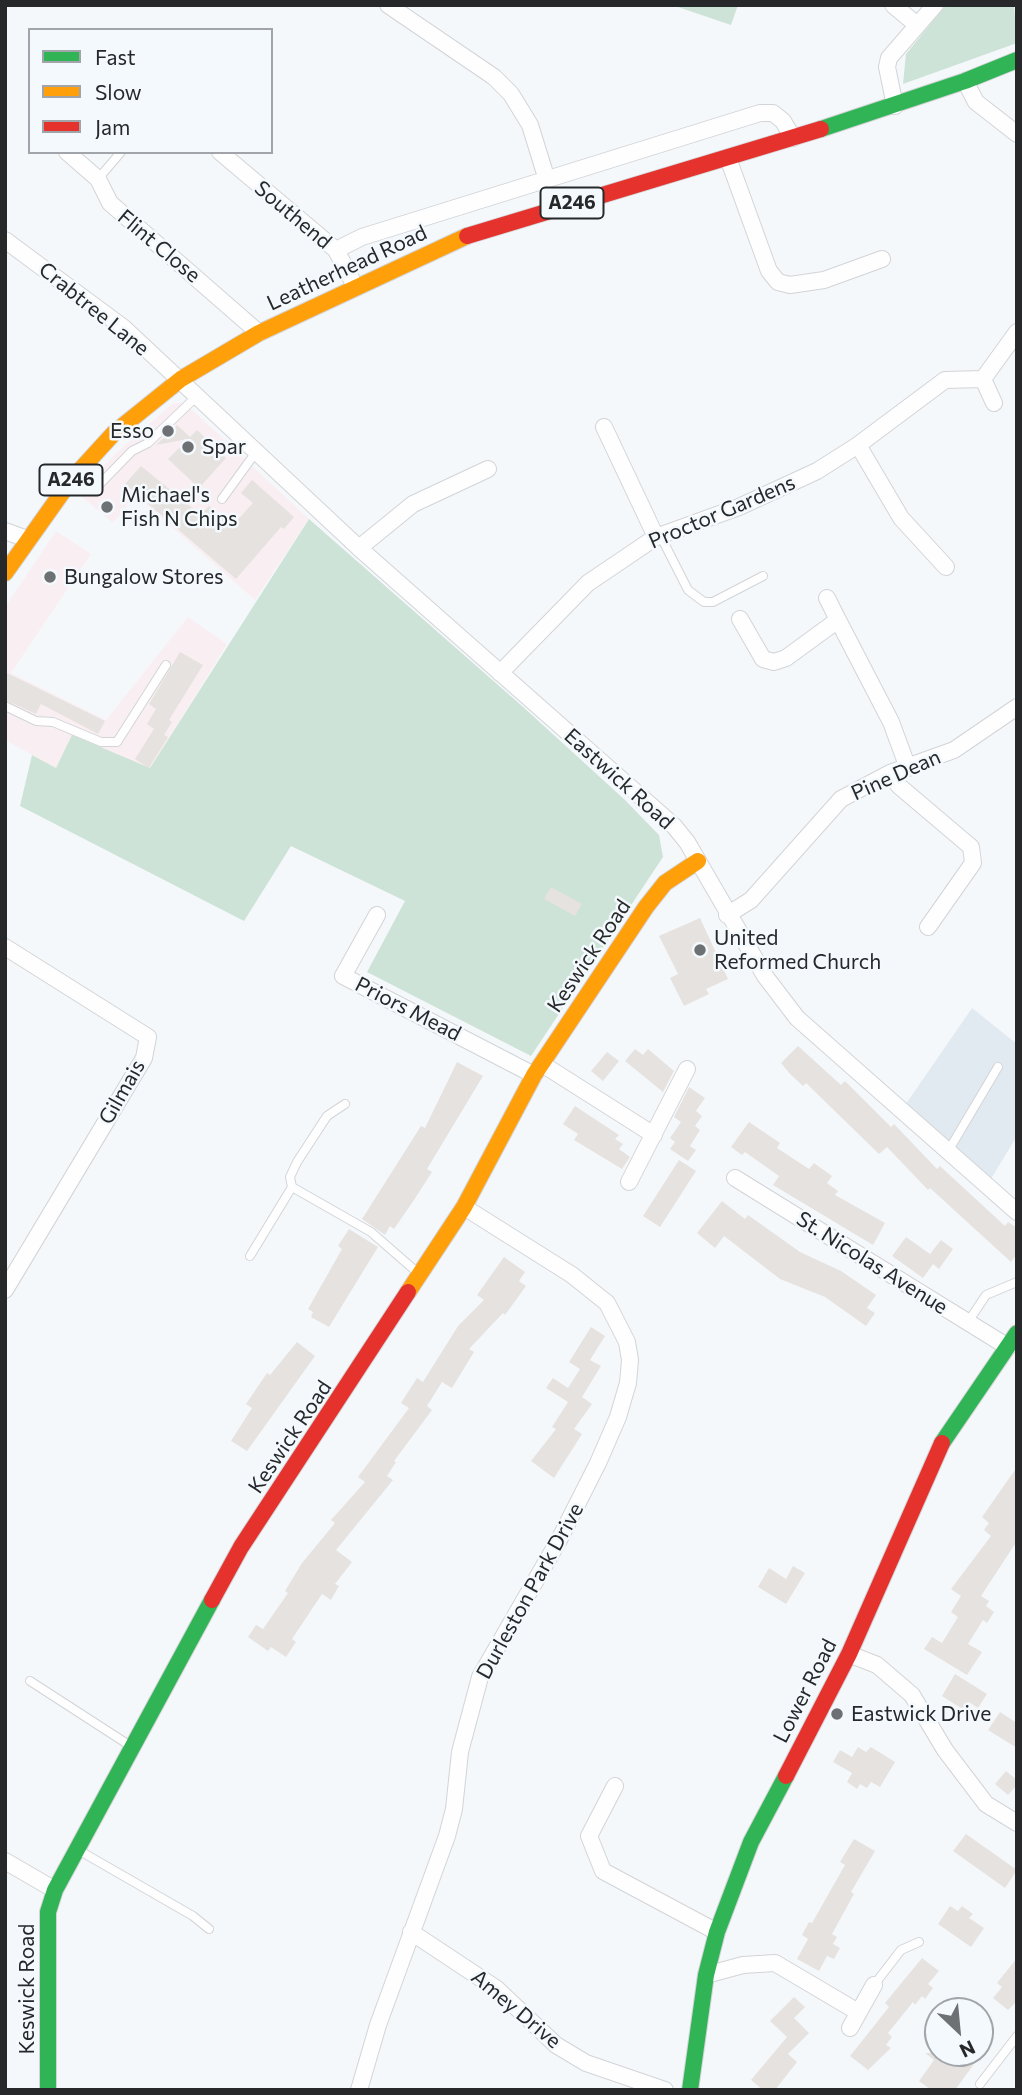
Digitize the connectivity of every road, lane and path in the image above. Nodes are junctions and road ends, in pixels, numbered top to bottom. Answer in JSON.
{"nodes":[{"id":1,"x":388,"y":5,"type":"edge"},
{"id":2,"x":892,"y":5,"type":"edge"},
{"id":3,"x":935,"y":5,"type":"edge"},
{"id":4,"x":917,"y":25,"type":"junction"},
{"id":5,"x":1017,"y":60,"type":"edge"},
{"id":6,"x":965,"y":82,"type":"junction"},
{"id":7,"x":895,"y":106,"type":"junction"},
{"id":8,"x":1017,"y":134,"type":"edge"},
{"id":9,"x":793,"y":138,"type":"junction"},
{"id":10,"x":68,"y":154,"type":"edge"},
{"id":11,"x":119,"y":154,"type":"edge"},
{"id":12,"x":222,"y":154,"type":"edge"},
{"id":13,"x":728,"y":158,"type":"junction"},
{"id":14,"x":98,"y":179,"type":"junction"},
{"id":15,"x":547,"y":180,"type":"junction"},
{"id":16,"x":5,"y":240,"type":"edge"},
{"id":17,"x":336,"y":250,"type":"junction"},
{"id":18,"x":882,"y":259,"type":"dead end"},
{"id":19,"x":355,"y":286,"type":"junction"},
{"id":20,"x":1017,"y":332,"type":"edge"},
{"id":21,"x":259,"y":333,"type":"junction"},
{"id":22,"x":181,"y":379,"type":"junction"},
{"id":23,"x":983,"y":379,"type":"junction"},
{"id":24,"x":196,"y":397,"type":"junction"},
{"id":25,"x":994,"y":403,"type":"dead end"},
{"id":26,"x":604,"y":427,"type":"dead end"},
{"id":27,"x":114,"y":433,"type":"junction"},
{"id":28,"x":858,"y":445,"type":"junction"},
{"id":29,"x":132,"y":451,"type":"junction"},
{"id":30,"x":256,"y":452,"type":"junction"},
{"id":31,"x":488,"y":469,"type":"dead end"},
{"id":32,"x":71,"y":480,"type":"junction"},
{"id":33,"x":222,"y":499,"type":"dead end"},
{"id":34,"x":5,"y":531,"type":"edge"},
{"id":35,"x":658,"y":536,"type":"junction"},
{"id":36,"x":27,"y":539,"type":"junction"},
{"id":37,"x":359,"y":548,"type":"junction"},
{"id":38,"x":946,"y":567,"type":"dead end"},
{"id":39,"x":5,"y":573,"type":"edge"},
{"id":40,"x":763,"y":576,"type":"dead end"},
{"id":41,"x":827,"y":598,"type":"dead end"},
{"id":42,"x":740,"y":619,"type":"dead end"},
{"id":43,"x":838,"y":620,"type":"junction"},
{"id":44,"x":166,"y":665,"type":"dead end"},
{"id":45,"x":500,"y":673,"type":"junction"},
{"id":46,"x":5,"y":706,"type":"edge"},
{"id":47,"x":1017,"y":707,"type":"edge"},
{"id":48,"x":908,"y":768,"type":"junction"},
{"id":49,"x":890,"y":773,"type":"junction"},
{"id":50,"x":698,"y":861,"type":"junction"},
{"id":51,"x":377,"y":915,"type":"dead end"},
{"id":52,"x":727,"y":915,"type":"junction"},
{"id":53,"x":928,"y":927,"type":"dead end"},
{"id":54,"x":5,"y":947,"type":"edge"},
{"id":55,"x":998,"y":1067,"type":"dead end"},
{"id":56,"x":687,"y":1069,"type":"dead end"},
{"id":57,"x":538,"y":1070,"type":"junction"},
{"id":58,"x":345,"y":1104,"type":"dead end"},
{"id":59,"x":654,"y":1135,"type":"junction"},
{"id":60,"x":947,"y":1153,"type":"junction"},
{"id":61,"x":735,"y":1178,"type":"dead end"},
{"id":62,"x":629,"y":1182,"type":"dead end"},
{"id":63,"x":292,"y":1187,"type":"junction"},
{"id":64,"x":464,"y":1208,"type":"junction"},
{"id":65,"x":1017,"y":1212,"type":"edge"},
{"id":66,"x":250,"y":1256,"type":"dead end"},
{"id":67,"x":420,"y":1275,"type":"junction"},
{"id":68,"x":1017,"y":1282,"type":"edge"},
{"id":69,"x":5,"y":1290,"type":"edge"},
{"id":70,"x":968,"y":1322,"type":"junction"},
{"id":71,"x":1012,"y":1340,"type":"edge"},
{"id":72,"x":849,"y":1654,"type":"junction"},
{"id":73,"x":30,"y":1681,"type":"dead end"},
{"id":74,"x":135,"y":1748,"type":"junction"},
{"id":75,"x":615,"y":1786,"type":"dead end"},
{"id":76,"x":1017,"y":1823,"type":"edge"},
{"id":77,"x":79,"y":1850,"type":"junction"},
{"id":78,"x":5,"y":1861,"type":"edge"},
{"id":79,"x":55,"y":1890,"type":"junction"},
{"id":80,"x":209,"y":1929,"type":"dead end"},
{"id":81,"x":411,"y":1932,"type":"junction"},
{"id":82,"x":717,"y":1933,"type":"junction"},
{"id":83,"x":919,"y":1942,"type":"dead end"},
{"id":84,"x":706,"y":1975,"type":"junction"},
{"id":85,"x":874,"y":1985,"type":"joint"},
{"id":86,"x":858,"y":2012,"type":"junction"},
{"id":87,"x":850,"y":2028,"type":"dead end"},
{"id":88,"x":1017,"y":2036,"type":"edge"},
{"id":89,"x":980,"y":2084,"type":"dead end"},
{"id":90,"x":48,"y":2090,"type":"edge"},
{"id":91,"x":359,"y":2090,"type":"edge"},
{"id":92,"x":665,"y":2090,"type":"edge"},
{"id":93,"x":690,"y":2090,"type":"edge"}],
"edges":[{"from":1,"to":15,"type":"street"},
{"from":2,"to":4,"type":"street"},
{"from":3,"to":4,"type":"street"},
{"from":4,"to":7,"type":"street"},
{"from":5,"to":6,"type":"street","name":"Leatherhead Road","number":"A246"},
{"from":6,"to":7,"type":"street","name":"Leatherhead Road","number":"A246"},
{"from":6,"to":8,"type":"street"},
{"from":7,"to":9,"type":"street","name":"Leatherhead Road","number":"A246"},
{"from":9,"to":13,"type":"street","name":"Leatherhead Road","number":"A246"},
{"from":9,"to":15,"type":"street","name":"Leatherhead Road"},
{"from":10,"to":14,"type":"street","name":"Flint Close"},
{"from":11,"to":14,"type":"lane"},
{"from":12,"to":17,"type":"street","name":"Southend"},
{"from":13,"to":18,"type":"street"},
{"from":13,"to":19,"type":"street","name":"Leatherhead Road","number":"A246"},
{"from":14,"to":21,"type":"street","name":"Flint Close"},
{"from":15,"to":17,"type":"street","name":"Leatherhead Road"},
{"from":16,"to":22,"type":"street","name":"Crabtree Lane"},
{"from":17,"to":19,"type":"street","name":"Southend"},
{"from":19,"to":21,"type":"street","name":"Leatherhead Road","number":"A246"},
{"from":20,"to":23,"type":"street"},
{"from":21,"to":22,"type":"street","name":"Leatherhead Road","number":"A246"},
{"from":22,"to":24,"type":"street","name":"Eastwick Road"},
{"from":22,"to":27,"type":"street","name":"Leatherhead Road","number":"A246"},
{"from":23,"to":25,"type":"street"},
{"from":23,"to":28,"type":"street","name":"Proctor Gardens"},
{"from":24,"to":29,"type":"lane"},
{"from":24,"to":30,"type":"street","name":"Eastwick Road"},
{"from":26,"to":35,"type":"street"},
{"from":27,"to":29,"type":"lane"},
{"from":27,"to":32,"type":"street","name":"Leatherhead Road","number":"A246"},
{"from":28,"to":35,"type":"street","name":"Proctor Gardens"},
{"from":28,"to":38,"type":"street"},
{"from":29,"to":32,"type":"lane"},
{"from":30,"to":33,"type":"lane"},
{"from":30,"to":37,"type":"street","name":"Eastwick Road"},
{"from":31,"to":37,"type":"street"},
{"from":32,"to":36,"type":"street","name":"Leatherhead Road","number":"A246"},
{"from":34,"to":36,"type":"street"},
{"from":35,"to":40,"type":"lane"},
{"from":35,"to":45,"type":"street","name":"Proctor Gardens"},
{"from":36,"to":39,"type":"street","name":"Leatherhead Road","number":"A246"},
{"from":37,"to":45,"type":"street","name":"Eastwick Road"},
{"from":41,"to":43,"type":"street"},
{"from":42,"to":43,"type":"street"},
{"from":43,"to":48,"type":"street"},
{"from":44,"to":46,"type":"lane"},
{"from":45,"to":50,"type":"street","name":"Eastwick Road"},
{"from":47,"to":48,"type":"street","name":"Pine Dean"},
{"from":48,"to":49,"type":"street","name":"Pine Dean"},
{"from":49,"to":52,"type":"street","name":"Pine Dean"},
{"from":49,"to":53,"type":"street"},
{"from":50,"to":52,"type":"street","name":"Eastwick Road"},
{"from":50,"to":57,"type":"street","name":"Keswick Road"},
{"from":51,"to":57,"type":"street","name":"Priors Mead"},
{"from":52,"to":60,"type":"street","name":"Eastwick Road"},
{"from":54,"to":69,"type":"street","name":"Gilmais"},
{"from":55,"to":60,"type":"lane"},
{"from":56,"to":59,"type":"street"},
{"from":57,"to":59,"type":"street"},
{"from":57,"to":64,"type":"street","name":"Keswick Road"},
{"from":58,"to":63,"type":"lane"},
{"from":59,"to":62,"type":"street"},
{"from":60,"to":65,"type":"street","name":"Eastwick Road"},
{"from":61,"to":70,"type":"street","name":"St. Nicolas Avenue"},
{"from":63,"to":66,"type":"lane"},
{"from":63,"to":67,"type":"lane"},
{"from":64,"to":67,"type":"street","name":"Keswick Road"},
{"from":64,"to":81,"type":"street","name":"Durleston Park Drive"},
{"from":67,"to":74,"type":"street","name":"Keswick Road"},
{"from":68,"to":70,"type":"lane"},
{"from":70,"to":71,"type":"street","name":"St. Nicolas Avenue"},
{"from":71,"to":72,"type":"street","name":"Lower Road"},
{"from":72,"to":76,"type":"street"},
{"from":72,"to":82,"type":"street","name":"Lower Road"},
{"from":73,"to":74,"type":"lane"},
{"from":74,"to":77,"type":"street","name":"Keswick Road"},
{"from":75,"to":82,"type":"street"},
{"from":77,"to":79,"type":"street","name":"Keswick Road"},
{"from":77,"to":80,"type":"lane"},
{"from":78,"to":79,"type":"street"},
{"from":79,"to":90,"type":"street","name":"Keswick Road"},
{"from":81,"to":91,"type":"street","name":"Durleston Park Drive"},
{"from":81,"to":92,"type":"street","name":"Amey Drive"},
{"from":82,"to":84,"type":"street","name":"Lower Road"},
{"from":83,"to":85,"type":"lane"},
{"from":84,"to":86,"type":"street"},
{"from":84,"to":93,"type":"street","name":"Lower Road"},
{"from":85,"to":86,"type":"street"},
{"from":86,"to":87,"type":"street"},
{"from":88,"to":89,"type":"lane"}]}
